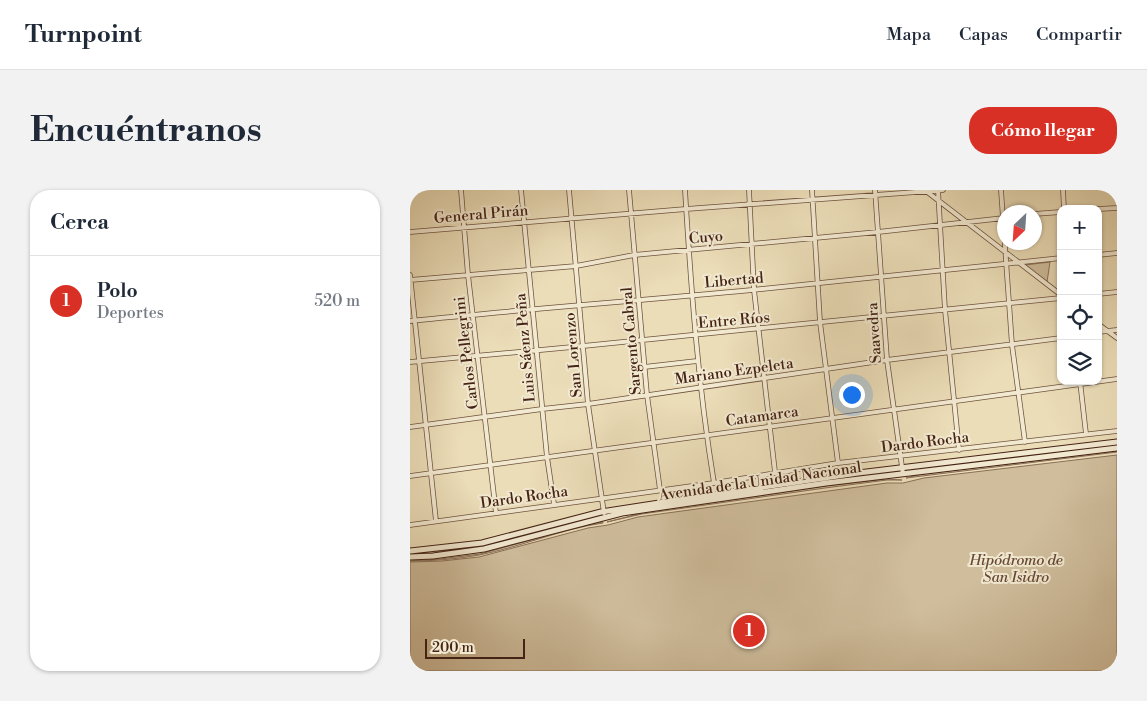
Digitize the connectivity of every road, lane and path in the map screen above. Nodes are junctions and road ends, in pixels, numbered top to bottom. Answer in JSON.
{"nodes":[{"id":1,"x":461,"y":190,"type":"edge"},
{"id":2,"x":521,"y":190,"type":"edge"},
{"id":3,"x":569,"y":190,"type":"edge"},
{"id":4,"x":629,"y":190,"type":"edge"},
{"id":5,"x":685,"y":190,"type":"edge"},
{"id":6,"x":749,"y":190,"type":"edge"},
{"id":7,"x":812,"y":190,"type":"edge"},
{"id":8,"x":875,"y":190,"type":"edge"},
{"id":9,"x":938,"y":190,"type":"edge"},
{"id":10,"x":943,"y":190,"type":"edge"},
{"id":11,"x":1001,"y":190,"type":"edge"},
{"id":12,"x":1063,"y":190,"type":"edge"},
{"id":13,"x":926,"y":191,"type":"edge"},
{"id":14,"x":875,"y":196,"type":"junction"},
{"id":15,"x":812,"y":200,"type":"junction"},
{"id":16,"x":939,"y":201,"type":"junction"},
{"id":17,"x":750,"y":204,"type":"junction"},
{"id":18,"x":1003,"y":205,"type":"edge"},
{"id":19,"x":1064,"y":205,"type":"edge"},
{"id":20,"x":1117,"y":208,"type":"edge"},
{"id":21,"x":686,"y":209,"type":"junction"},
{"id":22,"x":1102,"y":209,"type":"edge"},
{"id":23,"x":1057,"y":212,"type":"edge"},
{"id":24,"x":631,"y":213,"type":"junction"},
{"id":25,"x":1042,"y":213,"type":"edge"},
{"id":26,"x":571,"y":218,"type":"junction"},
{"id":27,"x":997,"y":219,"type":"edge"},
{"id":28,"x":524,"y":222,"type":"junction"},
{"id":29,"x":966,"y":222,"type":"junction"},
{"id":30,"x":940,"y":226,"type":"junction"},
{"id":31,"x":465,"y":227,"type":"junction"},
{"id":32,"x":410,"y":232,"type":"edge"},
{"id":33,"x":878,"y":232,"type":"junction"},
{"id":34,"x":815,"y":238,"type":"junction"},
{"id":35,"x":752,"y":244,"type":"junction"},
{"id":36,"x":689,"y":250,"type":"junction"},
{"id":37,"x":1005,"y":252,"type":"junction"},
{"id":38,"x":1117,"y":254,"type":"edge"},
{"id":39,"x":634,"y":255,"type":"junction"},
{"id":40,"x":1102,"y":255,"type":"edge"},
{"id":41,"x":1057,"y":258,"type":"edge"},
{"id":42,"x":1019,"y":262,"type":"junction"},
{"id":43,"x":1006,"y":263,"type":"junction"},
{"id":44,"x":576,"y":266,"type":"junction"},
{"id":45,"x":942,"y":269,"type":"junction"},
{"id":46,"x":529,"y":270,"type":"junction"},
{"id":47,"x":410,"y":275,"type":"edge"},
{"id":48,"x":468,"y":275,"type":"junction"},
{"id":49,"x":881,"y":277,"type":"junction"},
{"id":50,"x":410,"y":280,"type":"edge"},
{"id":51,"x":818,"y":283,"type":"junction"},
{"id":52,"x":754,"y":290,"type":"junction"},
{"id":53,"x":1117,"y":292,"type":"edge"},
{"id":54,"x":1102,"y":294,"type":"edge"},
{"id":55,"x":692,"y":295,"type":"junction"},
{"id":56,"x":1060,"y":295,"type":"edge"},
{"id":57,"x":1057,"y":297,"type":"edge"},
{"id":58,"x":638,"y":300,"type":"junction"},
{"id":59,"x":1008,"y":303,"type":"junction"},
{"id":60,"x":580,"y":306,"type":"junction"},
{"id":61,"x":532,"y":309,"type":"junction"},
{"id":62,"x":944,"y":310,"type":"junction"},
{"id":63,"x":473,"y":316,"type":"junction"},
{"id":64,"x":884,"y":316,"type":"junction"},
{"id":65,"x":412,"y":321,"type":"edge"},
{"id":66,"x":820,"y":322,"type":"junction"},
{"id":67,"x":1102,"y":327,"type":"edge"},
{"id":68,"x":758,"y":329,"type":"junction"},
{"id":69,"x":1117,"y":330,"type":"edge"},
{"id":70,"x":1108,"y":331,"type":"junction"},
{"id":71,"x":1102,"y":332,"type":"edge"},
{"id":72,"x":695,"y":334,"type":"junction"},
{"id":73,"x":1117,"y":338,"type":"edge"},
{"id":74,"x":1057,"y":339,"type":"edge"},
{"id":75,"x":642,"y":340,"type":"junction"},
{"id":76,"x":1012,"y":345,"type":"junction"},
{"id":77,"x":583,"y":346,"type":"junction"},
{"id":78,"x":536,"y":349,"type":"junction"},
{"id":79,"x":949,"y":353,"type":"junction"},
{"id":80,"x":478,"y":356,"type":"junction"},
{"id":81,"x":887,"y":360,"type":"junction"},
{"id":82,"x":419,"y":361,"type":"junction"},
{"id":83,"x":697,"y":361,"type":"junction"},
{"id":84,"x":410,"y":362,"type":"edge"},
{"id":85,"x":644,"y":367,"type":"junction"},
{"id":86,"x":825,"y":369,"type":"junction"},
{"id":87,"x":763,"y":378,"type":"junction"},
{"id":88,"x":1117,"y":379,"type":"edge"},
{"id":89,"x":1102,"y":381,"type":"edge"},
{"id":90,"x":1068,"y":385,"type":"edge"},
{"id":91,"x":1080,"y":385,"type":"edge"},
{"id":92,"x":700,"y":388,"type":"junction"},
{"id":93,"x":1018,"y":393,"type":"junction"},
{"id":94,"x":646,"y":395,"type":"junction"},
{"id":95,"x":955,"y":401,"type":"junction"},
{"id":96,"x":588,"y":404,"type":"junction"},
{"id":97,"x":542,"y":409,"type":"junction"},
{"id":98,"x":893,"y":411,"type":"junction"},
{"id":99,"x":485,"y":417,"type":"junction"},
{"id":100,"x":832,"y":418,"type":"junction"},
{"id":101,"x":426,"y":425,"type":"junction"},
{"id":102,"x":410,"y":427,"type":"edge"},
{"id":103,"x":770,"y":427,"type":"junction"},
{"id":104,"x":1117,"y":431,"type":"edge"},
{"id":105,"x":1086,"y":434,"type":"junction"},
{"id":106,"x":706,"y":436,"type":"junction"},
{"id":107,"x":654,"y":442,"type":"junction"},
{"id":108,"x":1025,"y":442,"type":"junction"},
{"id":109,"x":1117,"y":442,"type":"edge"},
{"id":110,"x":1117,"y":448,"type":"edge"},
{"id":111,"x":959,"y":450,"type":"junction"},
{"id":112,"x":595,"y":451,"type":"junction"},
{"id":113,"x":900,"y":456,"type":"junction"},
{"id":114,"x":547,"y":457,"type":"junction"},
{"id":115,"x":838,"y":463,"type":"junction"},
{"id":116,"x":490,"y":465,"type":"junction"},
{"id":117,"x":902,"y":471,"type":"junction"},
{"id":118,"x":775,"y":472,"type":"junction"},
{"id":119,"x":430,"y":473,"type":"junction"},
{"id":120,"x":410,"y":476,"type":"edge"},
{"id":121,"x":714,"y":482,"type":"junction"},
{"id":122,"x":660,"y":490,"type":"junction"},
{"id":123,"x":603,"y":498,"type":"junction"},
{"id":124,"x":554,"y":504,"type":"junction"},
{"id":125,"x":496,"y":512,"type":"junction"},
{"id":126,"x":604,"y":514,"type":"junction"},
{"id":127,"x":436,"y":521,"type":"junction"},
{"id":128,"x":410,"y":525,"type":"edge"},
{"id":129,"x":410,"y":551,"type":"edge"},
{"id":130,"x":410,"y":557,"type":"edge"}],
"edges":[{"from":1,"to":31,"type":"street","name":"Carlos Pellegrini"},
{"from":2,"to":28,"type":"street","name":"Luis Sáenz Peña"},
{"from":3,"to":26,"type":"street","name":"San Lorenzo"},
{"from":4,"to":24,"type":"street","name":"Sargento Cabral"},
{"from":5,"to":21,"type":"street"},
{"from":6,"to":17,"type":"street"},
{"from":7,"to":15,"type":"street"},
{"from":8,"to":14,"type":"street","name":"Saavedra"},
{"from":9,"to":10,"type":"street","name":"General Pirán"},
{"from":9,"to":13,"type":"street","name":"General Pirán"},
{"from":9,"to":16,"type":"street"},
{"from":11,"to":18,"type":"street"},
{"from":12,"to":19,"type":"street"},
{"from":13,"to":14,"type":"street","name":"General Pirán"},
{"from":13,"to":16,"type":"street"},
{"from":14,"to":15,"type":"street","name":"General Pirán"},
{"from":14,"to":33,"type":"street","name":"Saavedra"},
{"from":15,"to":17,"type":"street","name":"General Pirán"},
{"from":15,"to":34,"type":"street"},
{"from":16,"to":29,"type":"street"},
{"from":16,"to":30,"type":"street"},
{"from":17,"to":21,"type":"street","name":"General Pirán"},
{"from":17,"to":35,"type":"street"},
{"from":20,"to":22,"type":"street"},
{"from":21,"to":24,"type":"street","name":"General Pirán"},
{"from":21,"to":36,"type":"street"},
{"from":23,"to":25,"type":"street"},
{"from":24,"to":26,"type":"street","name":"General Pirán"},
{"from":24,"to":39,"type":"street","name":"Sargento Cabral"},
{"from":26,"to":28,"type":"street","name":"General Pirán"},
{"from":26,"to":44,"type":"street","name":"San Lorenzo"},
{"from":27,"to":29,"type":"street","name":"Cuyo"},
{"from":28,"to":31,"type":"street","name":"General Pirán"},
{"from":28,"to":46,"type":"street","name":"Luis Sáenz Peña"},
{"from":29,"to":30,"type":"street","name":"Cuyo"},
{"from":29,"to":37,"type":"street"},
{"from":30,"to":33,"type":"street","name":"Cuyo"},
{"from":30,"to":45,"type":"street"},
{"from":31,"to":32,"type":"street","name":"General Pirán"},
{"from":31,"to":48,"type":"street","name":"Carlos Pellegrini"},
{"from":33,"to":34,"type":"street","name":"Cuyo"},
{"from":33,"to":49,"type":"street","name":"Saavedra"},
{"from":34,"to":35,"type":"street","name":"Cuyo"},
{"from":34,"to":51,"type":"street"},
{"from":35,"to":36,"type":"street","name":"Cuyo"},
{"from":35,"to":52,"type":"street"},
{"from":36,"to":39,"type":"street","name":"Cuyo"},
{"from":36,"to":55,"type":"street"},
{"from":37,"to":42,"type":"street"},
{"from":37,"to":43,"type":"street"},
{"from":38,"to":40,"type":"street"},
{"from":39,"to":44,"type":"street","name":"Cuyo"},
{"from":39,"to":58,"type":"street","name":"Sargento Cabral"},
{"from":41,"to":42,"type":"street","name":"Libertad"},
{"from":42,"to":43,"type":"street","name":"Libertad"},
{"from":42,"to":56,"type":"street"},
{"from":43,"to":45,"type":"street","name":"Libertad"},
{"from":43,"to":59,"type":"street"},
{"from":44,"to":46,"type":"street","name":"Cuyo"},
{"from":44,"to":60,"type":"street","name":"San Lorenzo"},
{"from":45,"to":49,"type":"street","name":"Libertad"},
{"from":45,"to":62,"type":"street"},
{"from":46,"to":48,"type":"street","name":"Cuyo"},
{"from":46,"to":61,"type":"street","name":"Luis Sáenz Peña"},
{"from":47,"to":50,"type":"street"},
{"from":48,"to":50,"type":"street","name":"Cuyo"},
{"from":48,"to":63,"type":"street","name":"Carlos Pellegrini"},
{"from":49,"to":51,"type":"street","name":"Libertad"},
{"from":49,"to":64,"type":"street","name":"Saavedra"},
{"from":50,"to":65,"type":"street"},
{"from":51,"to":52,"type":"street","name":"Libertad"},
{"from":51,"to":66,"type":"street"},
{"from":52,"to":55,"type":"street","name":"Libertad"},
{"from":52,"to":68,"type":"street"},
{"from":53,"to":54,"type":"street"},
{"from":55,"to":58,"type":"street","name":"Libertad"},
{"from":55,"to":72,"type":"street"},
{"from":57,"to":59,"type":"street","name":"Entre Ríos"},
{"from":58,"to":60,"type":"street","name":"Libertad"},
{"from":58,"to":75,"type":"street","name":"Sargento Cabral"},
{"from":59,"to":62,"type":"street","name":"Entre Ríos"},
{"from":59,"to":76,"type":"street"},
{"from":60,"to":61,"type":"street","name":"Libertad"},
{"from":60,"to":77,"type":"street","name":"San Lorenzo"},
{"from":61,"to":63,"type":"street","name":"Libertad"},
{"from":61,"to":78,"type":"street","name":"Luis Sáenz Peña"},
{"from":62,"to":64,"type":"street","name":"Entre Ríos"},
{"from":62,"to":79,"type":"street"},
{"from":63,"to":65,"type":"street","name":"Libertad"},
{"from":63,"to":80,"type":"street","name":"Carlos Pellegrini"},
{"from":64,"to":66,"type":"street","name":"Entre Ríos"},
{"from":64,"to":81,"type":"street","name":"Saavedra"},
{"from":65,"to":82,"type":"street"},
{"from":66,"to":68,"type":"street","name":"Entre Ríos"},
{"from":66,"to":86,"type":"street"},
{"from":67,"to":70,"type":"street"},
{"from":68,"to":72,"type":"street","name":"Entre Ríos"},
{"from":68,"to":87,"type":"street"},
{"from":69,"to":70,"type":"street"},
{"from":70,"to":71,"type":"street"},
{"from":70,"to":73,"type":"street"},
{"from":72,"to":75,"type":"street","name":"Entre Ríos"},
{"from":72,"to":83,"type":"street"},
{"from":74,"to":76,"type":"street","name":"Mariano Ezpeleta"},
{"from":75,"to":77,"type":"street","name":"Entre Ríos"},
{"from":75,"to":85,"type":"street","name":"Sargento Cabral"},
{"from":76,"to":79,"type":"street","name":"Mariano Ezpeleta"},
{"from":76,"to":93,"type":"street"},
{"from":77,"to":78,"type":"street","name":"Entre Ríos"},
{"from":77,"to":96,"type":"street","name":"San Lorenzo"},
{"from":78,"to":80,"type":"street","name":"Entre Ríos"},
{"from":78,"to":97,"type":"street","name":"Luis Sáenz Peña"},
{"from":79,"to":81,"type":"street","name":"Mariano Ezpeleta"},
{"from":79,"to":95,"type":"street"},
{"from":80,"to":82,"type":"street","name":"Entre Ríos"},
{"from":80,"to":99,"type":"street","name":"Carlos Pellegrini"},
{"from":81,"to":86,"type":"street","name":"Mariano Ezpeleta"},
{"from":81,"to":98,"type":"street","name":"Saavedra"},
{"from":82,"to":84,"type":"street","name":"Entre Ríos"},
{"from":82,"to":101,"type":"street"},
{"from":83,"to":85,"type":"street"},
{"from":83,"to":92,"type":"street"},
{"from":85,"to":94,"type":"street","name":"Sargento Cabral"},
{"from":86,"to":87,"type":"street","name":"Mariano Ezpeleta"},
{"from":86,"to":100,"type":"street"},
{"from":87,"to":92,"type":"street","name":"Mariano Ezpeleta"},
{"from":87,"to":103,"type":"street"},
{"from":88,"to":89,"type":"street","name":"Catamarca"},
{"from":90,"to":93,"type":"street","name":"Catamarca"},
{"from":91,"to":105,"type":"street"},
{"from":92,"to":94,"type":"street","name":"Mariano Ezpeleta"},
{"from":92,"to":106,"type":"street"},
{"from":93,"to":95,"type":"street","name":"Catamarca"},
{"from":93,"to":108,"type":"street"},
{"from":94,"to":96,"type":"street","name":"Mariano Ezpeleta"},
{"from":94,"to":107,"type":"street","name":"Sargento Cabral"},
{"from":95,"to":98,"type":"street","name":"Catamarca"},
{"from":95,"to":111,"type":"street"},
{"from":96,"to":97,"type":"street","name":"Mariano Ezpeleta"},
{"from":96,"to":112,"type":"street","name":"San Lorenzo"},
{"from":97,"to":99,"type":"street","name":"Mariano Ezpeleta"},
{"from":97,"to":114,"type":"street","name":"Luis Sáenz Peña"},
{"from":98,"to":100,"type":"street","name":"Catamarca"},
{"from":98,"to":113,"type":"street","name":"Saavedra"},
{"from":99,"to":101,"type":"street","name":"Mariano Ezpeleta"},
{"from":99,"to":116,"type":"street","name":"Carlos Pellegrini"},
{"from":100,"to":103,"type":"street","name":"Catamarca"},
{"from":100,"to":115,"type":"street"},
{"from":101,"to":102,"type":"street","name":"Mariano Ezpeleta"},
{"from":101,"to":119,"type":"street"},
{"from":103,"to":106,"type":"street","name":"Catamarca"},
{"from":103,"to":118,"type":"street"},
{"from":104,"to":105,"type":"street","name":"Dardo Rocha"},
{"from":105,"to":108,"type":"street","name":"Dardo Rocha"},
{"from":106,"to":107,"type":"street","name":"Catamarca"},
{"from":106,"to":121,"type":"street"},
{"from":107,"to":112,"type":"street","name":"Catamarca"},
{"from":107,"to":122,"type":"street","name":"Sargento Cabral"},
{"from":108,"to":111,"type":"street","name":"Dardo Rocha"},
{"from":109,"to":117,"type":"main road","name":"Avenida de la Unidad Nacional"},
{"from":110,"to":117,"type":"main road","name":"Avenida de la Unidad Nacional"},
{"from":111,"to":113,"type":"street","name":"Dardo Rocha"},
{"from":112,"to":114,"type":"street","name":"Catamarca"},
{"from":112,"to":123,"type":"street","name":"San Lorenzo"},
{"from":113,"to":115,"type":"street","name":"Dardo Rocha"},
{"from":113,"to":117,"type":"street","name":"Saavedra"},
{"from":114,"to":116,"type":"street","name":"Catamarca"},
{"from":114,"to":124,"type":"street","name":"Luis Sáenz Peña"},
{"from":115,"to":118,"type":"street","name":"Dardo Rocha"},
{"from":116,"to":119,"type":"street","name":"Catamarca"},
{"from":116,"to":125,"type":"street","name":"Carlos Pellegrini"},
{"from":117,"to":126,"type":"main road","name":"Avenida de la Unidad Nacional"},
{"from":118,"to":121,"type":"street","name":"Dardo Rocha"},
{"from":119,"to":120,"type":"street","name":"Catamarca"},
{"from":119,"to":127,"type":"street"},
{"from":121,"to":122,"type":"street","name":"Dardo Rocha"},
{"from":122,"to":123,"type":"street","name":"Dardo Rocha"},
{"from":123,"to":124,"type":"street","name":"Dardo Rocha"},
{"from":123,"to":126,"type":"street","name":"San Lorenzo"},
{"from":124,"to":125,"type":"street","name":"Dardo Rocha"},
{"from":125,"to":127,"type":"street","name":"Dardo Rocha"},
{"from":126,"to":129,"type":"main road","name":"Avenida de la Unidad Nacional"},
{"from":126,"to":130,"type":"main road","name":"Avenida de la Unidad Nacional"},
{"from":127,"to":128,"type":"street","name":"Dardo Rocha"}]}
